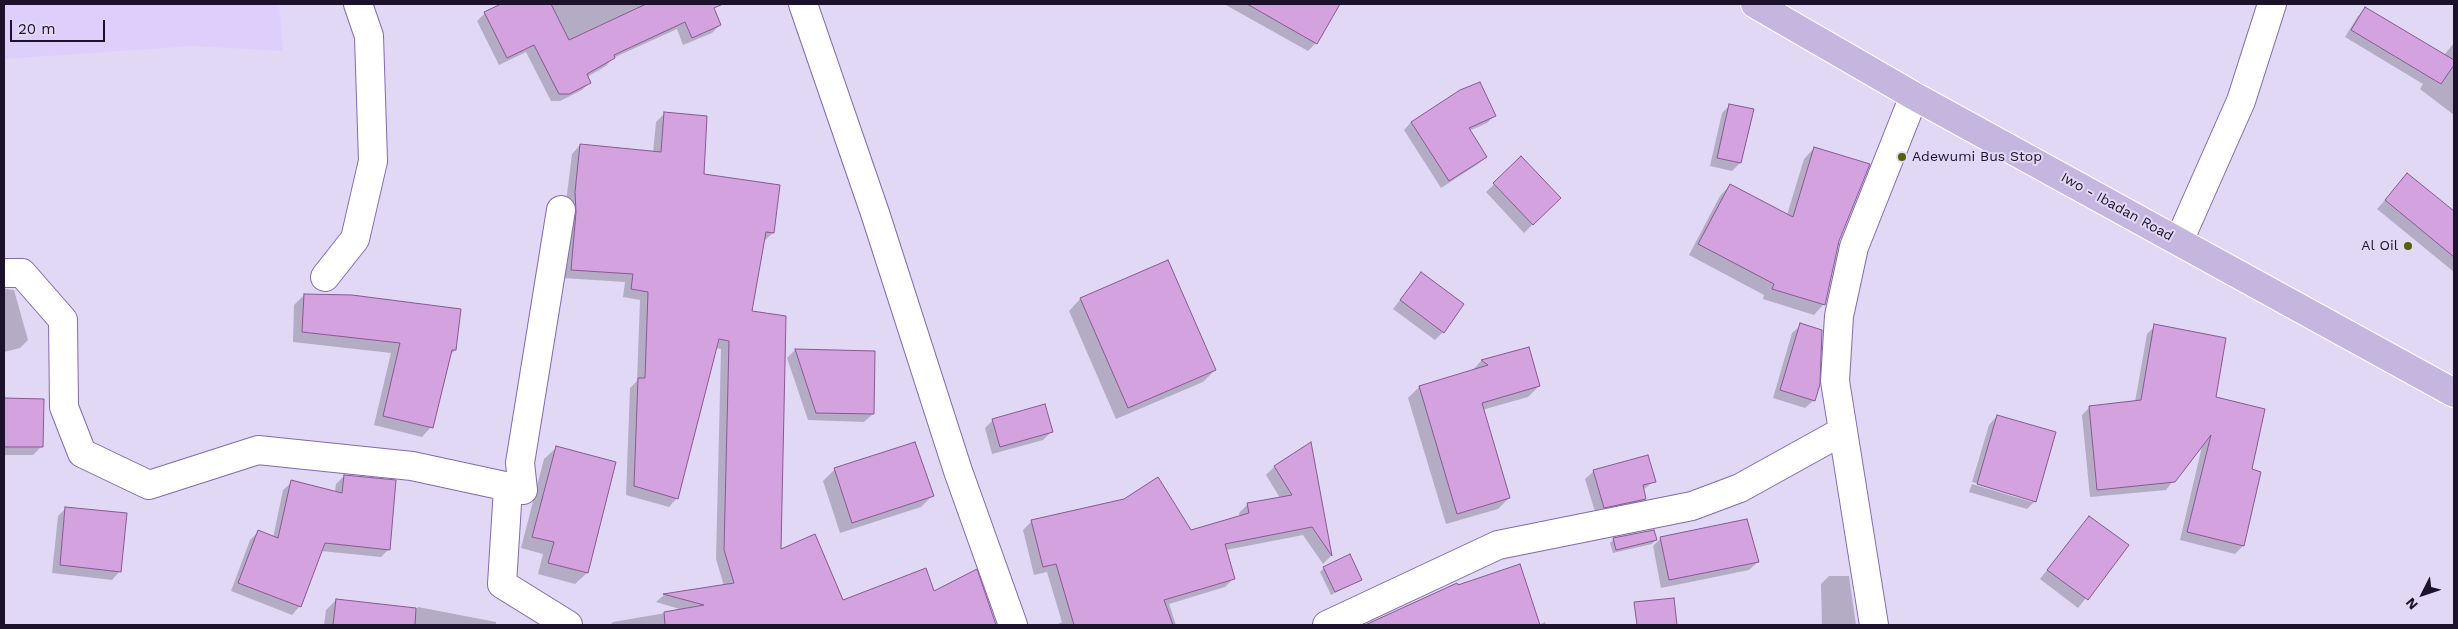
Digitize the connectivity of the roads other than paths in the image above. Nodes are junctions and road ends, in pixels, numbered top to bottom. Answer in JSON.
{"nodes":[{"id":1,"x":358,"y":4,"type":"edge"},
{"id":2,"x":803,"y":4,"type":"edge"},
{"id":3,"x":1755,"y":4,"type":"edge"},
{"id":4,"x":2272,"y":4,"type":"edge"},
{"id":5,"x":1914,"y":96,"type":"junction"},
{"id":6,"x":561,"y":210,"type":"dead end"},
{"id":7,"x":2179,"y":242,"type":"junction"},
{"id":8,"x":4,"y":273,"type":"edge"},
{"id":9,"x":325,"y":277,"type":"dead end"},
{"id":10,"x":2454,"y":393,"type":"edge"},
{"id":11,"x":1843,"y":431,"type":"junction"},
{"id":12,"x":522,"y":490,"type":"junction"},
{"id":13,"x":568,"y":625,"type":"edge"},
{"id":14,"x":1013,"y":625,"type":"edge"},
{"id":15,"x":1327,"y":625,"type":"edge"},
{"id":16,"x":1874,"y":625,"type":"edge"}],
"edges":[{"from":1,"to":9,"type":"street"},
{"from":2,"to":14,"type":"street"},
{"from":3,"to":5,"type":"main road","name":"Iwo - Ibadan Road"},
{"from":4,"to":7,"type":"street"},
{"from":5,"to":7,"type":"main road","name":"Iwo - Ibadan Road"},
{"from":5,"to":11,"type":"street"},
{"from":6,"to":12,"type":"street"},
{"from":7,"to":10,"type":"main road","name":"Iwo - Ibadan Road"},
{"from":8,"to":12,"type":"street"},
{"from":11,"to":15,"type":"street"},
{"from":11,"to":16,"type":"street"},
{"from":12,"to":13,"type":"street"}]}
